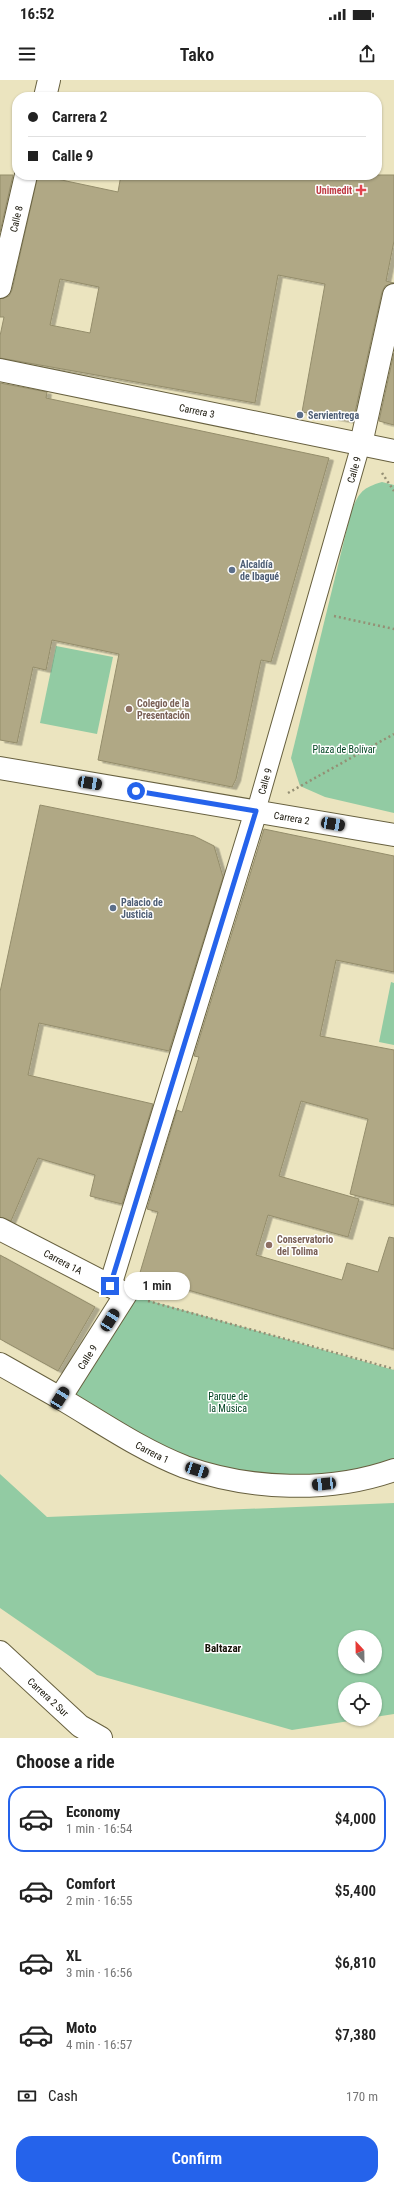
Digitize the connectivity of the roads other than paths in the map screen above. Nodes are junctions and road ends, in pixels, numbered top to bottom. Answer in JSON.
{"nodes":[{"id":1,"x":49,"y":80,"type":"edge"},
{"id":2,"x":46,"y":92,"type":"edge"},
{"id":3,"x":25,"y":180,"type":"edge"},
{"id":4,"x":0,"y":287,"type":"edge"},
{"id":5,"x":394,"y":295,"type":"edge"},
{"id":6,"x":0,"y":370,"type":"edge"},
{"id":7,"x":361,"y":444,"type":"junction"},
{"id":8,"x":394,"y":451,"type":"edge"},
{"id":9,"x":0,"y":768,"type":"edge"},
{"id":10,"x":256,"y":811,"type":"junction"},
{"id":11,"x":394,"y":835,"type":"edge"},
{"id":12,"x":0,"y":1229,"type":"edge"},
{"id":13,"x":118,"y":1290,"type":"junction"},
{"id":14,"x":0,"y":1364,"type":"edge"},
{"id":15,"x":60,"y":1398,"type":"junction"},
{"id":16,"x":394,"y":1470,"type":"edge"},
{"id":17,"x":0,"y":1652,"type":"edge"},
{"id":18,"x":101,"y":1738,"type":"edge"}],
"edges":[{"from":1,"to":2,"type":"street"},
{"from":3,"to":4,"type":"street","name":"Calle 8"},
{"from":5,"to":7,"type":"street","name":"Calle 9"},
{"from":6,"to":7,"type":"street","name":"Carrera 3"},
{"from":7,"to":8,"type":"street","name":"Carrera 3"},
{"from":7,"to":10,"type":"street","name":"Calle 9"},
{"from":9,"to":10,"type":"street","name":"Carrera 2"},
{"from":10,"to":11,"type":"street","name":"Carrera 2"},
{"from":10,"to":13,"type":"street","name":"Calle 9"},
{"from":12,"to":13,"type":"street","name":"Carrera 1A"},
{"from":13,"to":15,"type":"street","name":"Calle 9"},
{"from":14,"to":15,"type":"street","name":"Carrera 1"},
{"from":15,"to":16,"type":"street","name":"Carrera 1"},
{"from":17,"to":18,"type":"street","name":"Carrera 2 Sur"}]}
